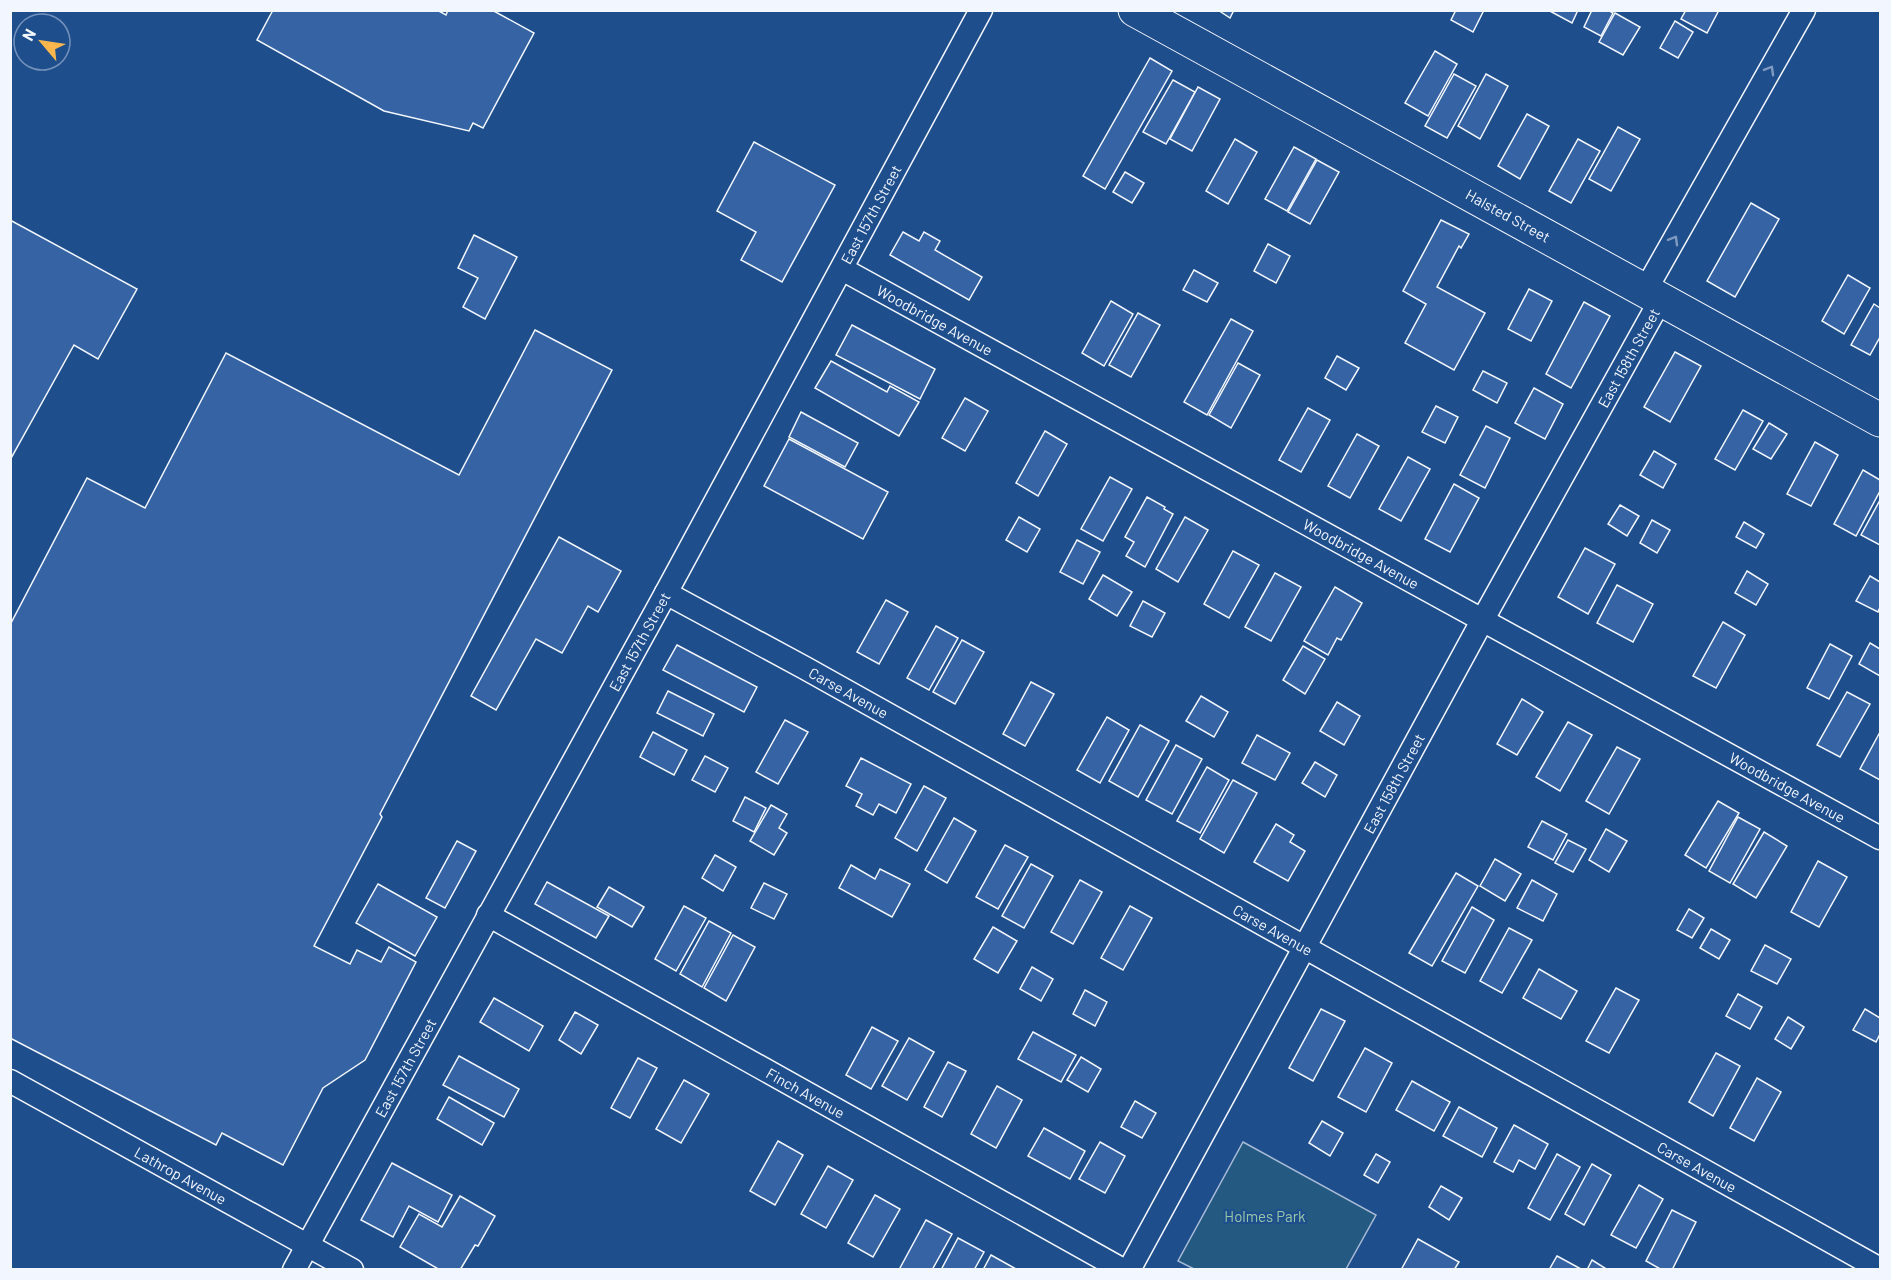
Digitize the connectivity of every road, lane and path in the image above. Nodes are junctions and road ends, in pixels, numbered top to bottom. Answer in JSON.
{"nodes":[{"id":1,"x":981,"y":10,"type":"edge"},
{"id":2,"x":1135,"y":10,"type":"edge"},
{"id":3,"x":1804,"y":10,"type":"edge"},
{"id":4,"x":842,"y":269,"type":"junction"},
{"id":5,"x":1653,"y":295,"type":"junction"},
{"id":6,"x":1881,"y":420,"type":"edge"},
{"id":7,"x":666,"y":593,"type":"junction"},
{"id":8,"x":1482,"y":621,"type":"junction"},
{"id":9,"x":1881,"y":838,"type":"edge"},
{"id":10,"x":488,"y":915,"type":"junction"},
{"id":11,"x":1305,"y":947,"type":"junction"},
{"id":12,"x":10,"y":1081,"type":"edge"},
{"id":13,"x":307,"y":1245,"type":"junction"},
{"id":14,"x":294,"y":1269,"type":"edge"},
{"id":15,"x":352,"y":1269,"type":"edge"},
{"id":16,"x":1123,"y":1269,"type":"edge"},
{"id":17,"x":1129,"y":1269,"type":"edge"},
{"id":18,"x":1881,"y":1269,"type":"edge"}],
"edges":[{"from":1,"to":4,"type":"street","name":"East 157th Street"},
{"from":2,"to":5,"type":"main road","name":"Halsted Street"},
{"from":5,"to":3,"type":"street","name":"East 158th Street","one_way":true},
{"from":4,"to":7,"type":"street","name":"East 157th Street"},
{"from":4,"to":8,"type":"street","name":"Woodbridge Avenue"},
{"from":5,"to":6,"type":"main road","name":"Halsted Street"},
{"from":5,"to":8,"type":"street","name":"East 158th Street"},
{"from":7,"to":10,"type":"street","name":"East 157th Street"},
{"from":7,"to":11,"type":"street","name":"Carse Avenue"},
{"from":8,"to":9,"type":"street","name":"Woodbridge Avenue"},
{"from":8,"to":11,"type":"street","name":"East 158th Street"},
{"from":10,"to":13,"type":"street","name":"East 157th Street"},
{"from":10,"to":16,"type":"street","name":"Finch Avenue"},
{"from":11,"to":17,"type":"street","name":"East 158th Street"},
{"from":11,"to":18,"type":"street","name":"Carse Avenue"},
{"from":12,"to":13,"type":"street","name":"Lathrop Avenue"},
{"from":13,"to":14,"type":"street","name":"East 157th Street"},
{"from":13,"to":15,"type":"street","name":"Lathrop Avenue"}]}
